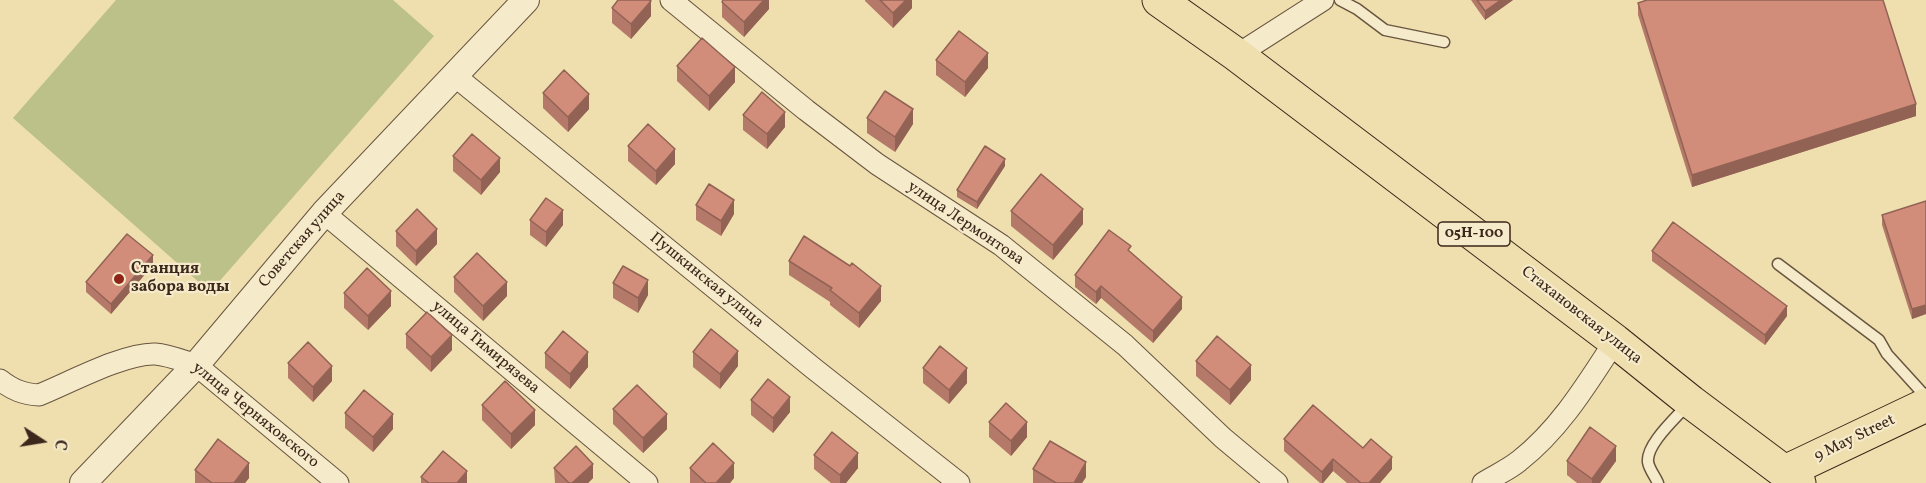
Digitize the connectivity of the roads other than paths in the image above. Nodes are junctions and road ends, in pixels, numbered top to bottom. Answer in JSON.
{"nodes":[{"id":1,"x":526,"y":0,"type":"edge"},
{"id":2,"x":671,"y":0,"type":"edge"},
{"id":3,"x":1159,"y":0,"type":"edge"},
{"id":4,"x":1323,"y":0,"type":"edge"},
{"id":5,"x":1340,"y":0,"type":"edge"},
{"id":6,"x":1444,"y":42,"type":"dead end"},
{"id":7,"x":1237,"y":55,"type":"junction"},
{"id":8,"x":455,"y":76,"type":"junction"},
{"id":9,"x":324,"y":213,"type":"junction"},
{"id":10,"x":1778,"y":264,"type":"dead end"},
{"id":11,"x":1615,"y":341,"type":"junction"},
{"id":12,"x":196,"y":365,"type":"junction"},
{"id":13,"x":0,"y":380,"type":"edge"},
{"id":14,"x":1926,"y":397,"type":"edge"},
{"id":15,"x":1690,"y":402,"type":"junction"},
{"id":16,"x":1926,"y":405,"type":"edge"},
{"id":17,"x":1792,"y":478,"type":"edge"},
{"id":18,"x":83,"y":483,"type":"edge"},
{"id":19,"x":338,"y":483,"type":"edge"},
{"id":20,"x":647,"y":483,"type":"edge"},
{"id":21,"x":959,"y":483,"type":"edge"},
{"id":22,"x":1277,"y":483,"type":"edge"},
{"id":23,"x":1483,"y":483,"type":"edge"},
{"id":24,"x":1658,"y":483,"type":"edge"}],
"edges":[{"from":1,"to":8,"type":"street","name":"Советская улица"},
{"from":2,"to":22,"type":"street","name":"улица Лермонтова"},
{"from":3,"to":7,"type":"main road","name":"Стахановская улица","number":"05Н-100"},
{"from":4,"to":7,"type":"street"},
{"from":5,"to":6,"type":"lane"},
{"from":7,"to":11,"type":"main road","name":"Стахановская улица","number":"05Н-100"},
{"from":8,"to":9,"type":"street","name":"Советская улица"},
{"from":8,"to":21,"type":"street","name":"Пушкинская улица"},
{"from":9,"to":12,"type":"street","name":"Советская улица"},
{"from":9,"to":20,"type":"street","name":"улица Тимирязева"},
{"from":10,"to":14,"type":"lane"},
{"from":11,"to":15,"type":"main road","name":"Стахановская улица","number":"05Н-100"},
{"from":11,"to":23,"type":"street"},
{"from":12,"to":13,"type":"street","name":"улица Черняховского"},
{"from":12,"to":18,"type":"street","name":"Советская улица"},
{"from":12,"to":19,"type":"street","name":"улица Черняховского"},
{"from":15,"to":17,"type":"main road","name":"Стахановская улица","number":"05Н-100"},
{"from":15,"to":24,"type":"lane"},
{"from":16,"to":17,"type":"main road","name":"9 May Street"}]}
